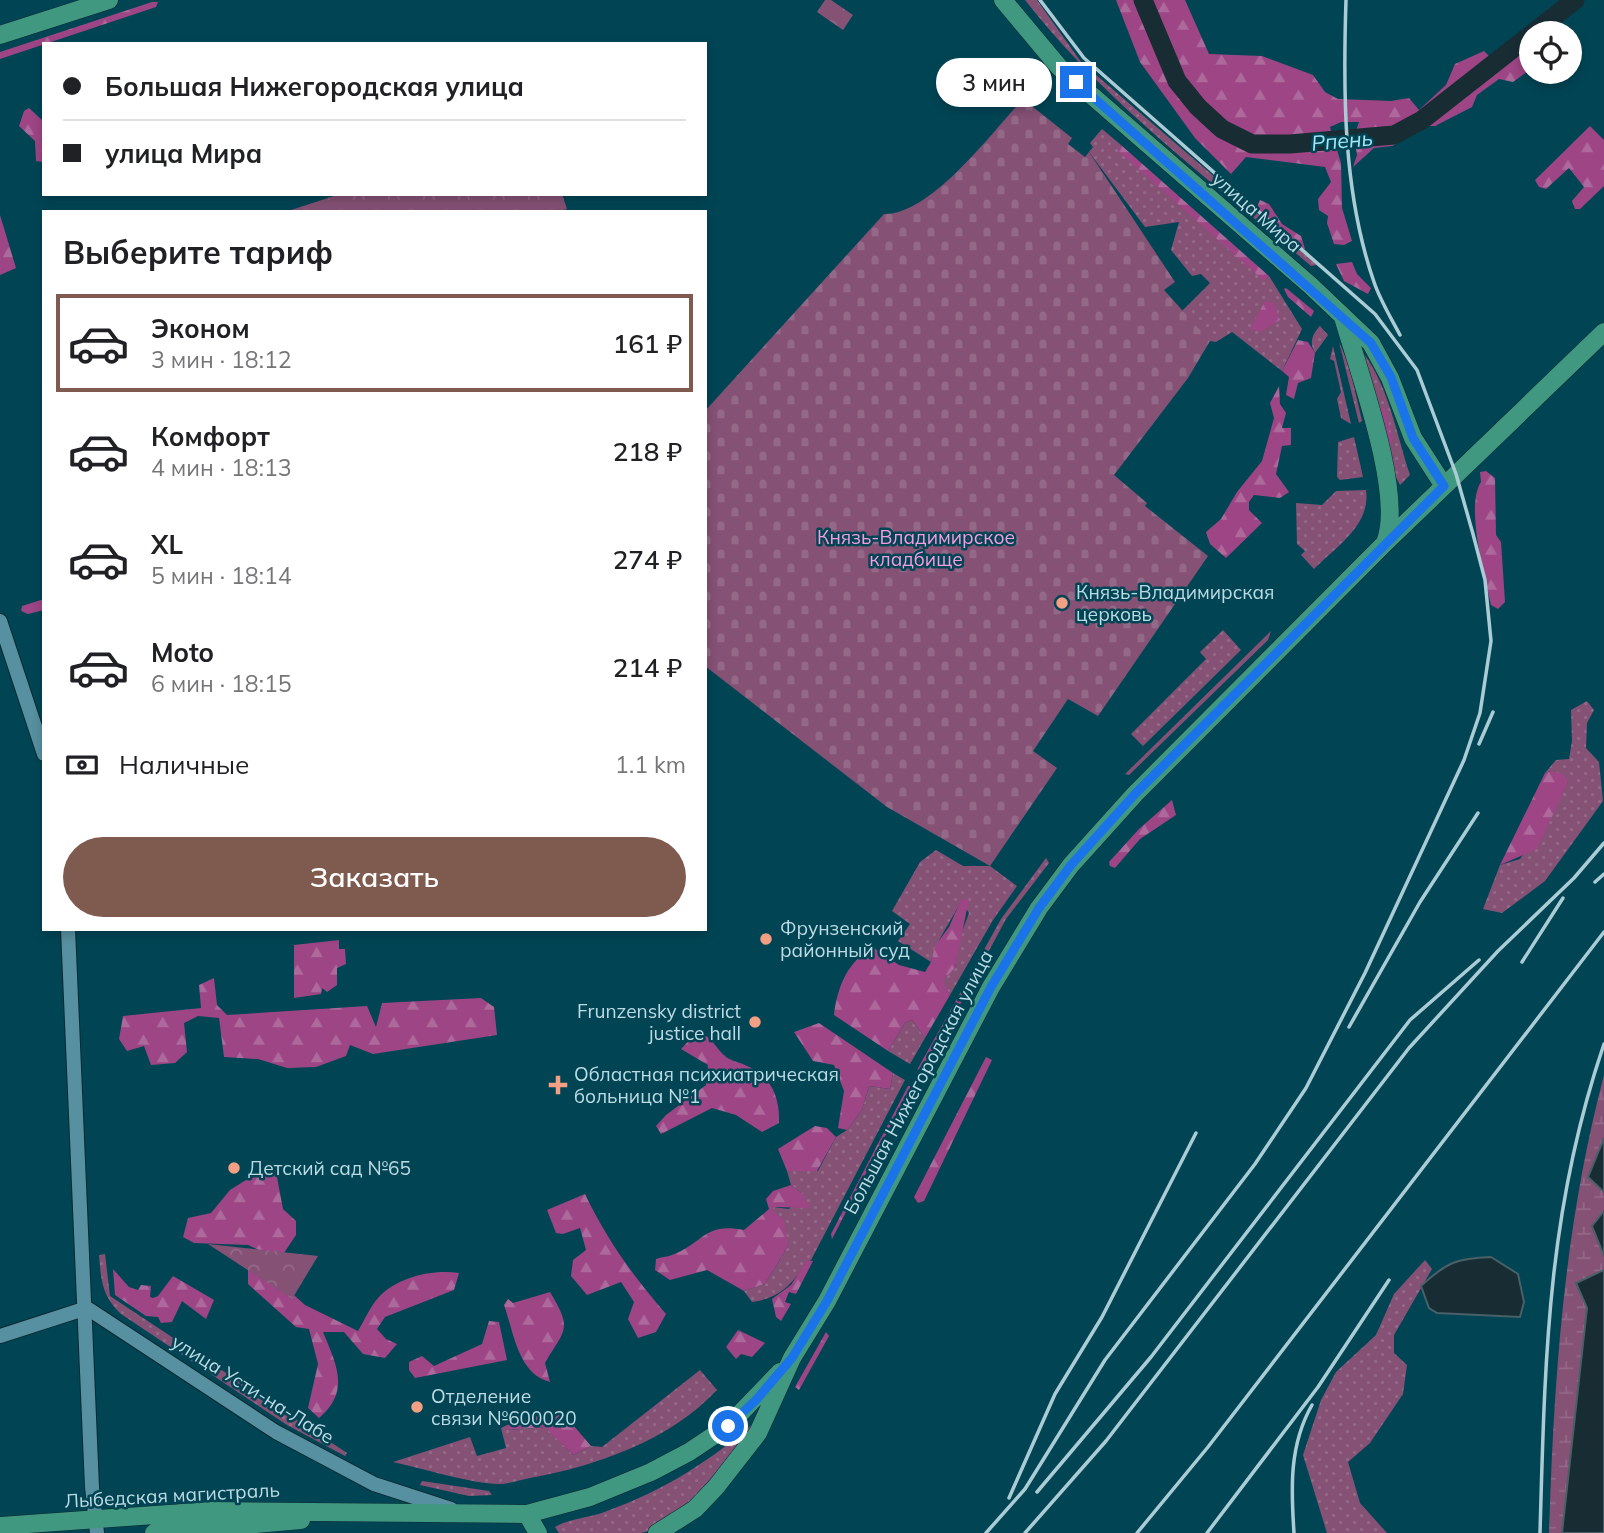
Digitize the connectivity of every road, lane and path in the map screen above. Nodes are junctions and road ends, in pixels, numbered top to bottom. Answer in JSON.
{"nodes":[{"id":1,"x":109,"y":0,"type":"edge"},
{"id":2,"x":1003,"y":0,"type":"edge"},
{"id":3,"x":0,"y":35,"type":"edge"},
{"id":4,"x":1342,"y":315,"type":"junction"},
{"id":5,"x":1604,"y":332,"type":"edge"},
{"id":6,"x":1444,"y":486,"type":"junction"},
{"id":7,"x":1385,"y":543,"type":"junction"},
{"id":8,"x":0,"y":621,"type":"edge"},
{"id":9,"x":42,"y":748,"type":"edge"},
{"id":10,"x":68,"y":931,"type":"edge"},
{"id":11,"x":87,"y":1308,"type":"junction"},
{"id":12,"x":0,"y":1336,"type":"edge"},
{"id":13,"x":792,"y":1358,"type":"junction"},
{"id":14,"x":695,"y":1508,"type":"junction"},
{"id":15,"x":346,"y":1513,"type":"junction"},
{"id":16,"x":466,"y":1514,"type":"junction"},
{"id":17,"x":527,"y":1514,"type":"junction"},
{"id":18,"x":0,"y":1526,"type":"edge"},
{"id":19,"x":96,"y":1526,"type":"edge"},
{"id":20,"x":155,"y":1533,"type":"edge"},
{"id":21,"x":538,"y":1533,"type":"edge"},
{"id":22,"x":657,"y":1533,"type":"edge"},
{"id":23,"x":671,"y":1533,"type":"edge"}],
"edges":[{"from":1,"to":3,"type":"main road"},
{"from":2,"to":4,"type":"main road","name":"улица Мира"},
{"from":4,"to":6,"type":"main road","name":"улица Мира"},
{"from":4,"to":7,"type":"main road"},
{"from":5,"to":6,"type":"main road","name":"Большая Нижегородская улица"},
{"from":6,"to":7,"type":"main road","name":"Большая Нижегородская улица"},
{"from":7,"to":13,"type":"main road","name":"Большая Нижегородская улица"},
{"from":8,"to":9,"type":"main road"},
{"from":10,"to":11,"type":"main road"},
{"from":11,"to":12,"type":"main road"},
{"from":11,"to":16,"type":"main road","name":"улица Усти-на-Лабе"},
{"from":11,"to":19,"type":"main road"},
{"from":13,"to":14,"type":"main road","name":"Большая Нижегородская улица"},
{"from":13,"to":17,"type":"main road","name":"Большая Нижегородская улица"},
{"from":14,"to":22,"type":"main road","name":"Большая Нижегородская улица"},
{"from":14,"to":23,"type":"main road"},
{"from":15,"to":16,"type":"main road","name":"Лыбедская магистраль"},
{"from":15,"to":19,"type":"main road","name":"Лыбедская магистраль"},
{"from":15,"to":20,"type":"main road","name":"Лыбедская магистраль"},
{"from":16,"to":17,"type":"main road","name":"улица Усти-на-Лабе"},
{"from":17,"to":21,"type":"main road"},
{"from":18,"to":19,"type":"main road","name":"Лыбедская магистраль"}]}
